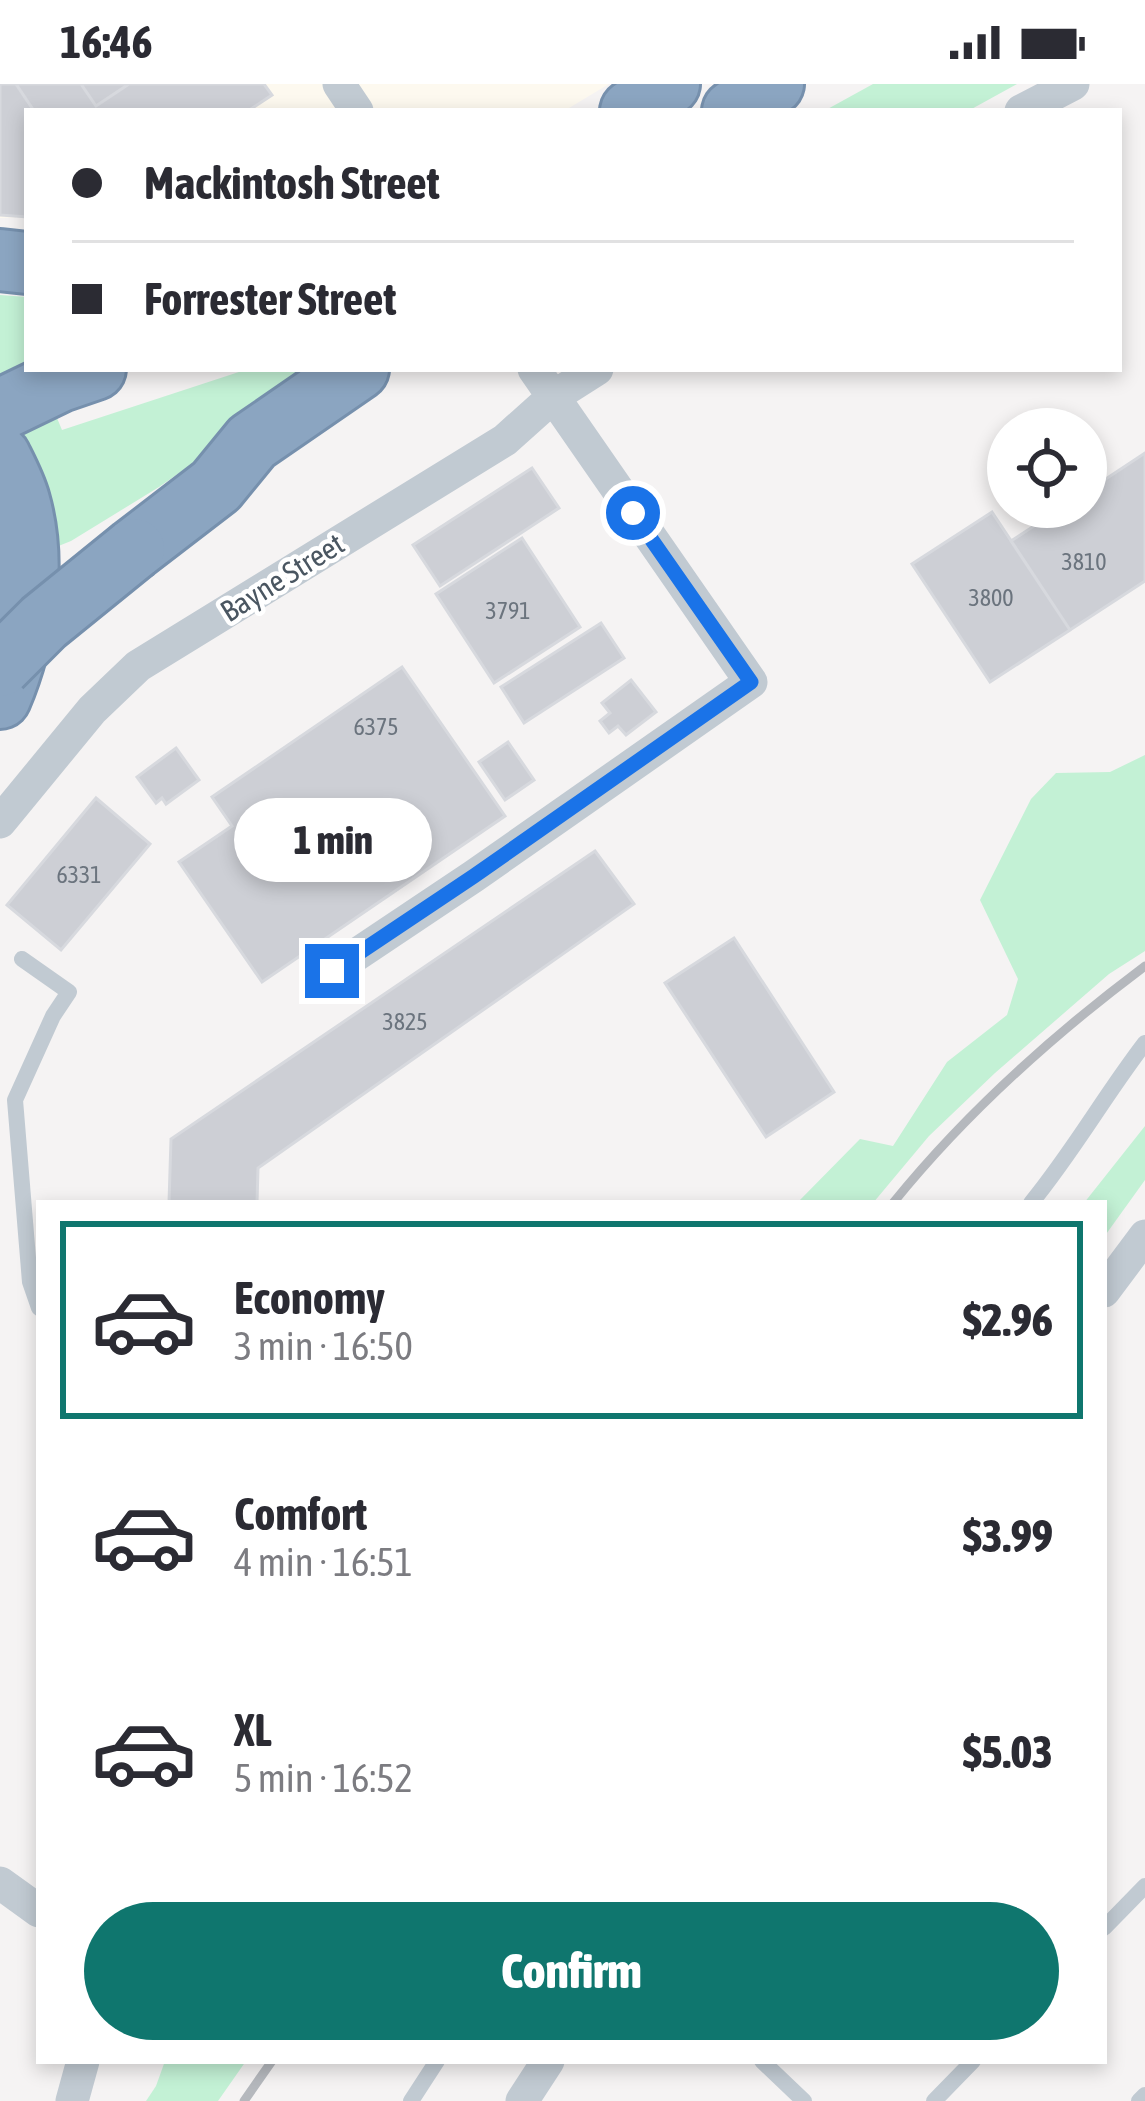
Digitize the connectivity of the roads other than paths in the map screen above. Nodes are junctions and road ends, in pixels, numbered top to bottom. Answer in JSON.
{"nodes":[{"id":1,"x":669,"y":84,"type":"edge"},
{"id":2,"x":773,"y":84,"type":"edge"},
{"id":3,"x":1073,"y":84,"type":"edge"},
{"id":4,"x":635,"y":108,"type":"edge"},
{"id":5,"x":737,"y":108,"type":"edge"},
{"id":6,"x":1027,"y":108,"type":"edge"},
{"id":7,"x":354,"y":372,"type":"edge"},
{"id":8,"x":586,"y":372,"type":"edge"},
{"id":9,"x":77,"y":375,"type":"edge"},
{"id":10,"x":544,"y":383,"type":"edge"},
{"id":11,"x":0,"y":410,"type":"edge"},
{"id":12,"x":0,"y":458,"type":"edge"},
{"id":13,"x":0,"y":667,"type":"edge"},
{"id":14,"x":0,"y":698,"type":"edge"},
{"id":15,"x":0,"y":822,"type":"edge"},
{"id":16,"x":22,"y":959,"type":"dead end"},
{"id":17,"x":332,"y":971,"type":"dead end"},
{"id":18,"x":1145,"y":1042,"type":"edge"},
{"id":19,"x":0,"y":1154,"type":"edge"},
{"id":20,"x":20,"y":1154,"type":"junction"},
{"id":21,"x":1034,"y":1200,"type":"edge"},
{"id":22,"x":1145,"y":1236,"type":"edge"},
{"id":23,"x":1107,"y":1287,"type":"edge"},
{"id":24,"x":36,"y":1299,"type":"edge"},
{"id":25,"x":0,"y":1883,"type":"edge"},
{"id":26,"x":1145,"y":1886,"type":"edge"},
{"id":27,"x":36,"y":1909,"type":"edge"},
{"id":28,"x":1107,"y":1925,"type":"edge"},
{"id":29,"x":82,"y":2064,"type":"edge"},
{"id":30,"x":435,"y":2064,"type":"edge"},
{"id":31,"x":546,"y":2064,"type":"edge"},
{"id":32,"x":765,"y":2064,"type":"edge"},
{"id":33,"x":970,"y":2064,"type":"edge"},
{"id":34,"x":72,"y":2101,"type":"edge"},
{"id":35,"x":411,"y":2101,"type":"edge"},
{"id":36,"x":522,"y":2101,"type":"edge"},
{"id":37,"x":803,"y":2101,"type":"edge"},
{"id":38,"x":934,"y":2101,"type":"edge"}],
"edges":[{"from":1,"to":4,"type":"highway"},
{"from":2,"to":5,"type":"highway"},
{"from":3,"to":6,"type":"street"},
{"from":7,"to":13,"type":"highway","bridge":true},
{"from":8,"to":10,"type":"street","name":"Bayne Street"},
{"from":9,"to":11,"type":"highway"},
{"from":10,"to":15,"type":"street","name":"Bayne Street"},
{"from":10,"to":17,"type":"street"},
{"from":12,"to":14,"type":"highway"},
{"from":16,"to":20,"type":"lane"},
{"from":18,"to":21,"type":"lane"},
{"from":19,"to":20,"type":"lane"},
{"from":20,"to":24,"type":"lane"},
{"from":22,"to":23,"type":"street"},
{"from":25,"to":27,"type":"street"},
{"from":26,"to":28,"type":"lane"},
{"from":29,"to":34,"type":"street"},
{"from":30,"to":35,"type":"lane"},
{"from":31,"to":36,"type":"street"},
{"from":32,"to":37,"type":"lane"},
{"from":33,"to":38,"type":"lane"}]}
